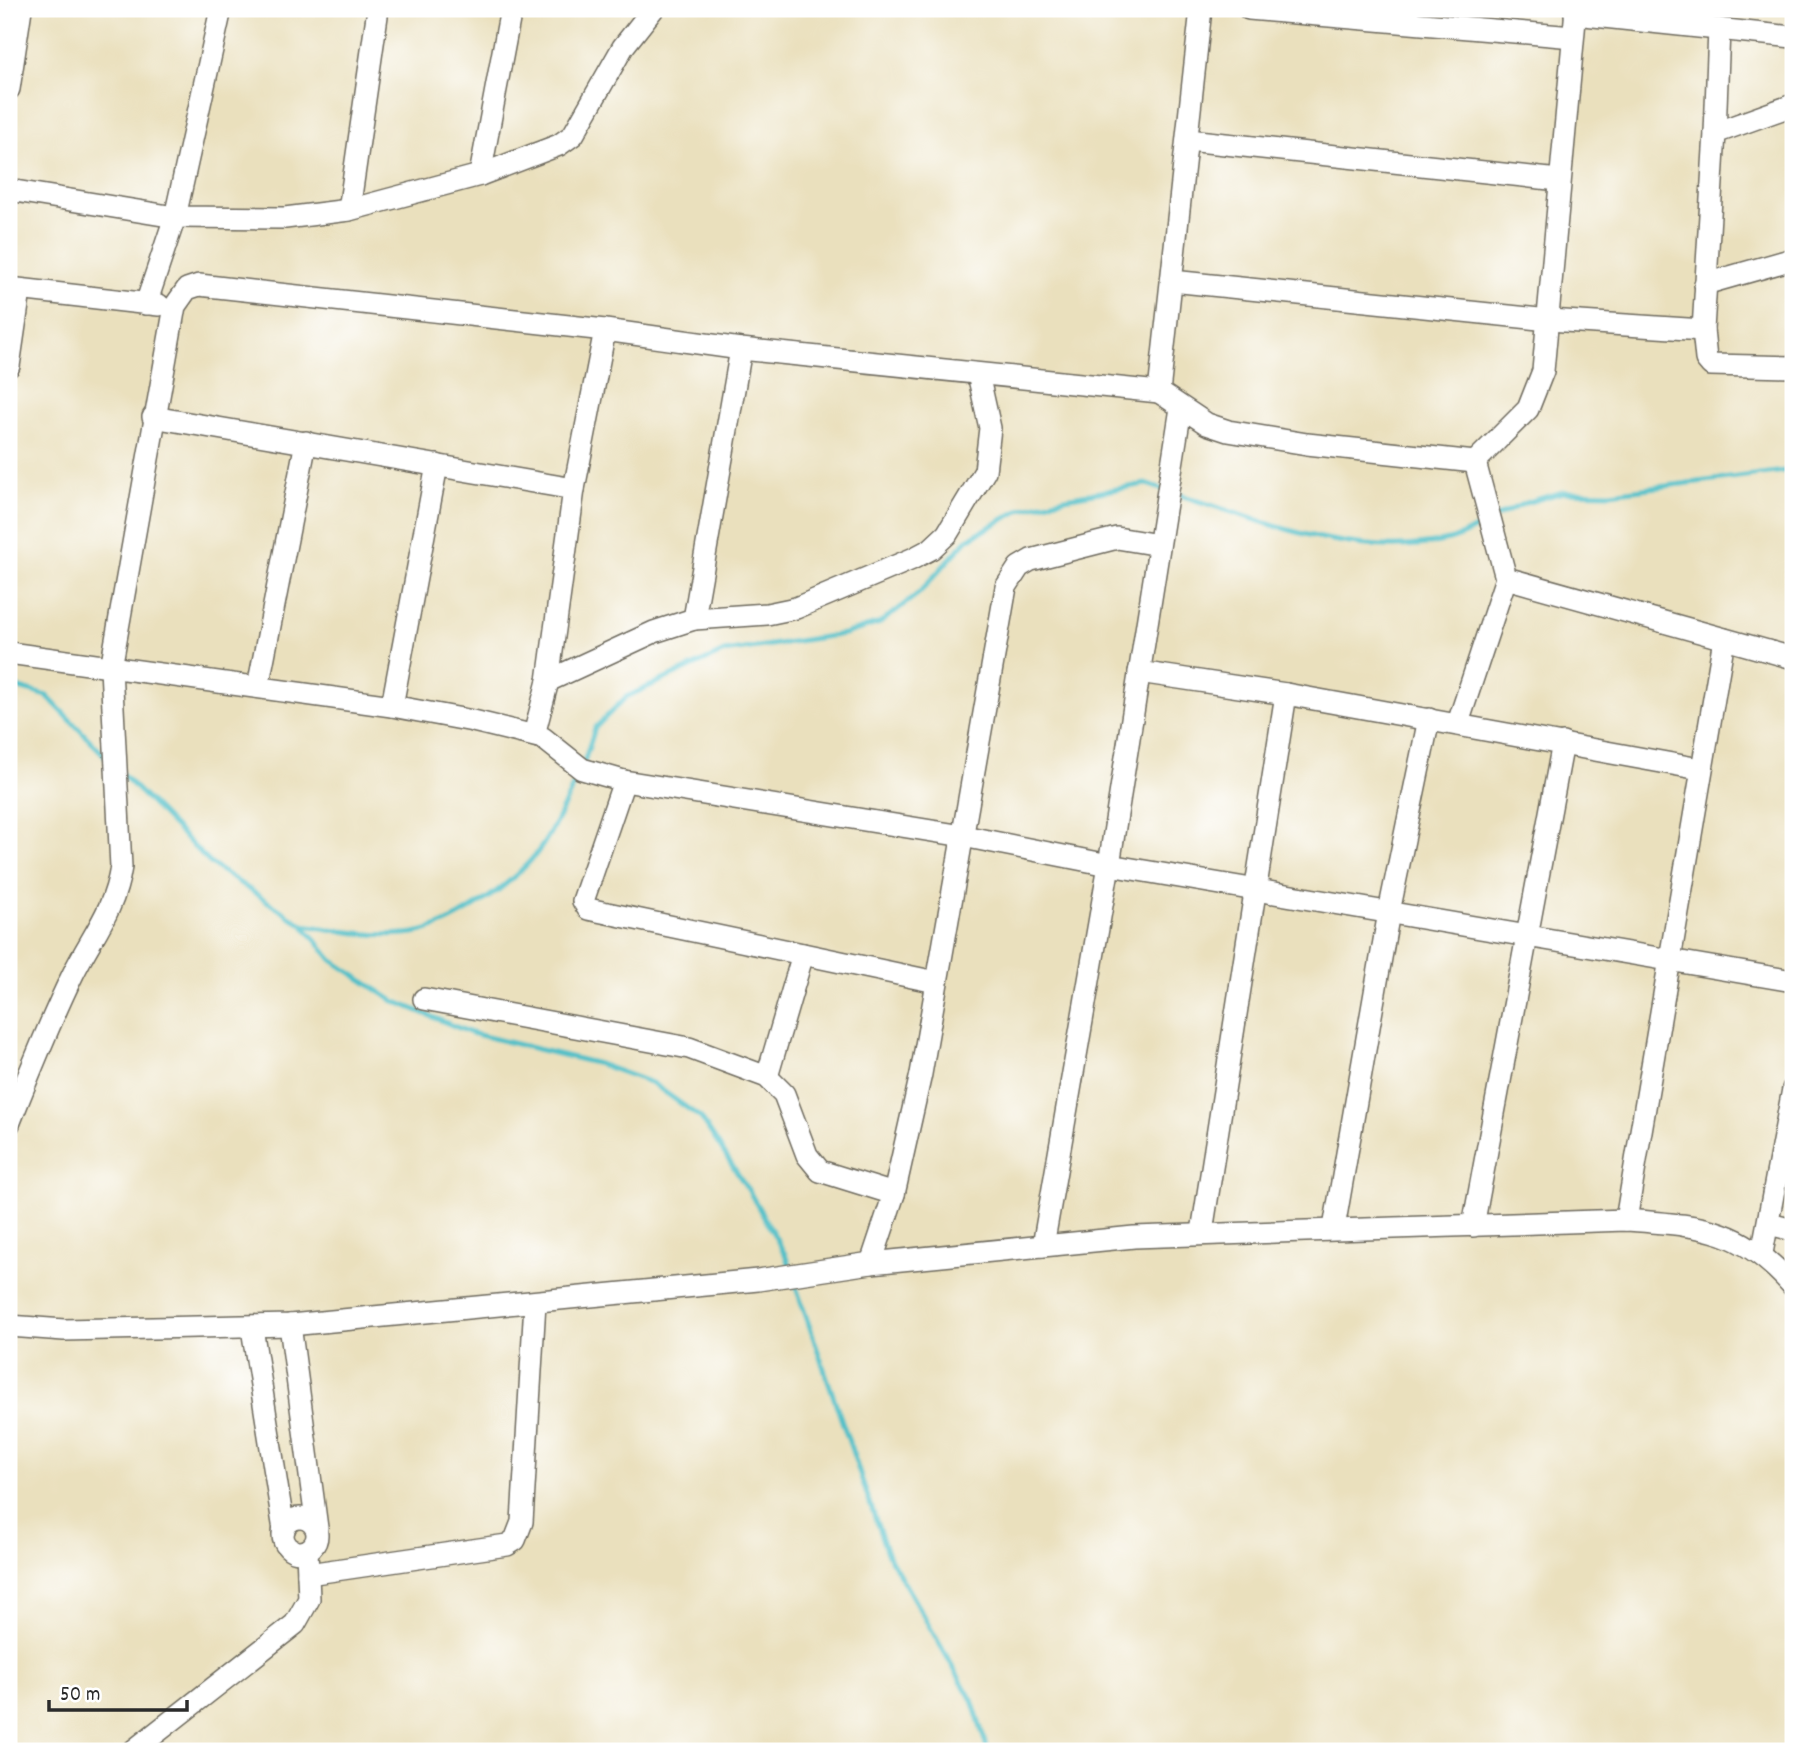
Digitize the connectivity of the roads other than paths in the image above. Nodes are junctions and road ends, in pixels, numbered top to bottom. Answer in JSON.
{"nodes":[{"id":1,"x":20,"y":9,"type":"edge"},
{"id":2,"x":221,"y":9,"type":"edge"},
{"id":3,"x":378,"y":9,"type":"edge"},
{"id":4,"x":511,"y":9,"type":"edge"},
{"id":5,"x":653,"y":9,"type":"edge"},
{"id":6,"x":1201,"y":9,"type":"edge"},
{"id":7,"x":1250,"y":9,"type":"edge"},
{"id":8,"x":1576,"y":11,"type":"edge"},
{"id":9,"x":1719,"y":29,"type":"junction"},
{"id":10,"x":1573,"y":37,"type":"junction"},
{"id":11,"x":1793,"y":37,"type":"edge"},
{"id":12,"x":9,"y":89,"type":"edge"},
{"id":13,"x":1793,"y":105,"type":"edge"},
{"id":14,"x":1714,"y":133,"type":"junction"},
{"id":15,"x":1188,"y":140,"type":"junction"},
{"id":16,"x":480,"y":175,"type":"junction"},
{"id":17,"x":1559,"y":180,"type":"junction"},
{"id":18,"x":9,"y":190,"type":"edge"},
{"id":19,"x":349,"y":210,"type":"junction"},
{"id":20,"x":175,"y":218,"type":"junction"},
{"id":21,"x":1793,"y":259,"type":"edge"},
{"id":22,"x":1172,"y":281,"type":"junction"},
{"id":23,"x":1705,"y":284,"type":"junction"},
{"id":24,"x":14,"y":289,"type":"edge"},
{"id":25,"x":146,"y":304,"type":"junction"},
{"id":26,"x":175,"y":306,"type":"junction"},
{"id":27,"x":1549,"y":320,"type":"junction"},
{"id":28,"x":605,"y":330,"type":"junction"},
{"id":29,"x":1703,"y":330,"type":"junction"},
{"id":30,"x":741,"y":349,"type":"junction"},
{"id":31,"x":9,"y":366,"type":"edge"},
{"id":32,"x":1793,"y":366,"type":"edge"},
{"id":33,"x":978,"y":374,"type":"junction"},
{"id":34,"x":1160,"y":393,"type":"junction"},
{"id":35,"x":1181,"y":408,"type":"junction"},
{"id":36,"x":153,"y":417,"type":"junction"},
{"id":37,"x":306,"y":442,"type":"junction"},
{"id":38,"x":1475,"y":462,"type":"junction"},
{"id":39,"x":437,"y":464,"type":"junction"},
{"id":40,"x":574,"y":489,"type":"junction"},
{"id":41,"x":1159,"y":545,"type":"junction"},
{"id":42,"x":1506,"y":578,"type":"junction"},
{"id":43,"x":694,"y":619,"type":"junction"},
{"id":44,"x":1724,"y":639,"type":"junction"},
{"id":45,"x":9,"y":653,"type":"edge"},
{"id":46,"x":1793,"y":658,"type":"edge"},
{"id":47,"x":111,"y":668,"type":"junction"},
{"id":48,"x":1139,"y":673,"type":"junction"},
{"id":49,"x":548,"y":681,"type":"junction"},
{"id":50,"x":258,"y":687,"type":"junction"},
{"id":51,"x":1286,"y":694,"type":"junction"},
{"id":52,"x":393,"y":706,"type":"junction"},
{"id":53,"x":1429,"y":719,"type":"junction"},
{"id":54,"x":1458,"y":723,"type":"junction"},
{"id":55,"x":534,"y":735,"type":"junction"},
{"id":56,"x":1563,"y":743,"type":"junction"},
{"id":57,"x":1700,"y":769,"type":"junction"},
{"id":58,"x":624,"y":781,"type":"junction"},
{"id":59,"x":963,"y":836,"type":"junction"},
{"id":60,"x":1109,"y":865,"type":"junction"},
{"id":61,"x":1257,"y":890,"type":"junction"},
{"id":62,"x":1389,"y":912,"type":"junction"},
{"id":63,"x":1527,"y":935,"type":"junction"},
{"id":64,"x":803,"y":954,"type":"junction"},
{"id":65,"x":1669,"y":958,"type":"junction"},
{"id":66,"x":1793,"y":981,"type":"edge"},
{"id":67,"x":936,"y":982,"type":"junction"},
{"id":68,"x":424,"y":999,"type":"dead end"},
{"id":69,"x":767,"y":1077,"type":"junction"},
{"id":70,"x":1793,"y":1089,"type":"edge"},
{"id":71,"x":9,"y":1124,"type":"edge"},
{"id":72,"x":894,"y":1194,"type":"junction"},
{"id":73,"x":1626,"y":1220,"type":"junction"},
{"id":74,"x":1769,"y":1224,"type":"junction"},
{"id":75,"x":1473,"y":1226,"type":"junction"},
{"id":76,"x":1334,"y":1228,"type":"junction"},
{"id":77,"x":1793,"y":1230,"type":"edge"},
{"id":78,"x":1202,"y":1232,"type":"junction"},
{"id":79,"x":1043,"y":1246,"type":"junction"},
{"id":80,"x":1762,"y":1253,"type":"junction"},
{"id":81,"x":871,"y":1263,"type":"junction"},
{"id":82,"x":1793,"y":1286,"type":"edge"},
{"id":83,"x":535,"y":1303,"type":"junction"},
{"id":84,"x":290,"y":1325,"type":"junction"},
{"id":85,"x":9,"y":1326,"type":"edge"},
{"id":86,"x":251,"y":1328,"type":"junction"},
{"id":87,"x":317,"y":1528,"type":"junction"},
{"id":88,"x":284,"y":1530,"type":"junction"},
{"id":89,"x":307,"y":1551,"type":"junction"},
{"id":90,"x":308,"y":1574,"type":"junction"},
{"id":91,"x":133,"y":1751,"type":"edge"}],
"edges":[{"from":1,"to":12,"type":"street"},
{"from":2,"to":20,"type":"street"},
{"from":3,"to":19,"type":"street"},
{"from":4,"to":16,"type":"street"},
{"from":5,"to":16,"type":"street"},
{"from":6,"to":15,"type":"street"},
{"from":7,"to":10,"type":"street"},
{"from":8,"to":9,"type":"street"},
{"from":8,"to":10,"type":"street"},
{"from":9,"to":11,"type":"street"},
{"from":9,"to":14,"type":"street"},
{"from":10,"to":17,"type":"street"},
{"from":13,"to":14,"type":"street"},
{"from":14,"to":23,"type":"street"},
{"from":15,"to":17,"type":"street"},
{"from":15,"to":22,"type":"street"},
{"from":16,"to":19,"type":"street"},
{"from":17,"to":27,"type":"street"},
{"from":18,"to":20,"type":"street"},
{"from":19,"to":20,"type":"street"},
{"from":20,"to":25,"type":"street"},
{"from":21,"to":23,"type":"street"},
{"from":22,"to":27,"type":"street"},
{"from":22,"to":34,"type":"street"},
{"from":23,"to":29,"type":"street"},
{"from":24,"to":25,"type":"street"},
{"from":24,"to":31,"type":"street"},
{"from":25,"to":26,"type":"street"},
{"from":26,"to":28,"type":"street"},
{"from":26,"to":36,"type":"street"},
{"from":27,"to":29,"type":"street"},
{"from":27,"to":38,"type":"street"},
{"from":28,"to":30,"type":"street"},
{"from":28,"to":40,"type":"street"},
{"from":29,"to":32,"type":"street"},
{"from":30,"to":33,"type":"street"},
{"from":30,"to":43,"type":"street"},
{"from":33,"to":34,"type":"street"},
{"from":33,"to":43,"type":"street"},
{"from":34,"to":35,"type":"street"},
{"from":35,"to":38,"type":"street"},
{"from":35,"to":41,"type":"street"},
{"from":36,"to":37,"type":"street"},
{"from":36,"to":47,"type":"street"},
{"from":37,"to":39,"type":"street"},
{"from":37,"to":50,"type":"street"},
{"from":38,"to":42,"type":"street"},
{"from":39,"to":40,"type":"street"},
{"from":39,"to":52,"type":"street"},
{"from":40,"to":49,"type":"street"},
{"from":41,"to":48,"type":"street"},
{"from":41,"to":59,"type":"street"},
{"from":42,"to":44,"type":"street"},
{"from":42,"to":54,"type":"street"},
{"from":43,"to":49,"type":"street"},
{"from":44,"to":46,"type":"street"},
{"from":44,"to":57,"type":"street"},
{"from":45,"to":47,"type":"street"},
{"from":47,"to":50,"type":"street"},
{"from":47,"to":71,"type":"street"},
{"from":48,"to":51,"type":"street"},
{"from":48,"to":60,"type":"street"},
{"from":49,"to":55,"type":"street"},
{"from":50,"to":52,"type":"street"},
{"from":51,"to":53,"type":"street"},
{"from":51,"to":61,"type":"street"},
{"from":52,"to":55,"type":"street"},
{"from":53,"to":54,"type":"street"},
{"from":53,"to":62,"type":"street"},
{"from":54,"to":56,"type":"street"},
{"from":55,"to":58,"type":"street"},
{"from":56,"to":57,"type":"street"},
{"from":56,"to":63,"type":"street"},
{"from":57,"to":65,"type":"street"},
{"from":58,"to":59,"type":"street"},
{"from":58,"to":64,"type":"street"},
{"from":59,"to":60,"type":"street"},
{"from":59,"to":67,"type":"street"},
{"from":60,"to":61,"type":"street"},
{"from":60,"to":79,"type":"street"},
{"from":61,"to":62,"type":"street"},
{"from":61,"to":78,"type":"street"},
{"from":62,"to":63,"type":"street"},
{"from":62,"to":76,"type":"street"},
{"from":63,"to":65,"type":"street"},
{"from":63,"to":75,"type":"street"},
{"from":64,"to":67,"type":"street"},
{"from":64,"to":69,"type":"street"},
{"from":65,"to":66,"type":"street"},
{"from":65,"to":73,"type":"street"},
{"from":67,"to":72,"type":"street"},
{"from":68,"to":69,"type":"street"},
{"from":69,"to":72,"type":"street"},
{"from":70,"to":74,"type":"street"},
{"from":72,"to":81,"type":"street"},
{"from":73,"to":75,"type":"street"},
{"from":73,"to":80,"type":"street"},
{"from":74,"to":77,"type":"street"},
{"from":74,"to":80,"type":"street"},
{"from":75,"to":76,"type":"street"},
{"from":76,"to":78,"type":"street"},
{"from":78,"to":79,"type":"street"},
{"from":79,"to":81,"type":"street"},
{"from":80,"to":82,"type":"street"},
{"from":81,"to":83,"type":"street"},
{"from":83,"to":84,"type":"street"},
{"from":83,"to":90,"type":"street"},
{"from":84,"to":86,"type":"street"},
{"from":84,"to":87,"type":"street"},
{"from":85,"to":86,"type":"street"},
{"from":86,"to":88,"type":"street"},
{"from":87,"to":88,"type":"street"},
{"from":87,"to":89,"type":"street"},
{"from":88,"to":89,"type":"street"},
{"from":89,"to":90,"type":"street"},
{"from":90,"to":91,"type":"street"}]}
